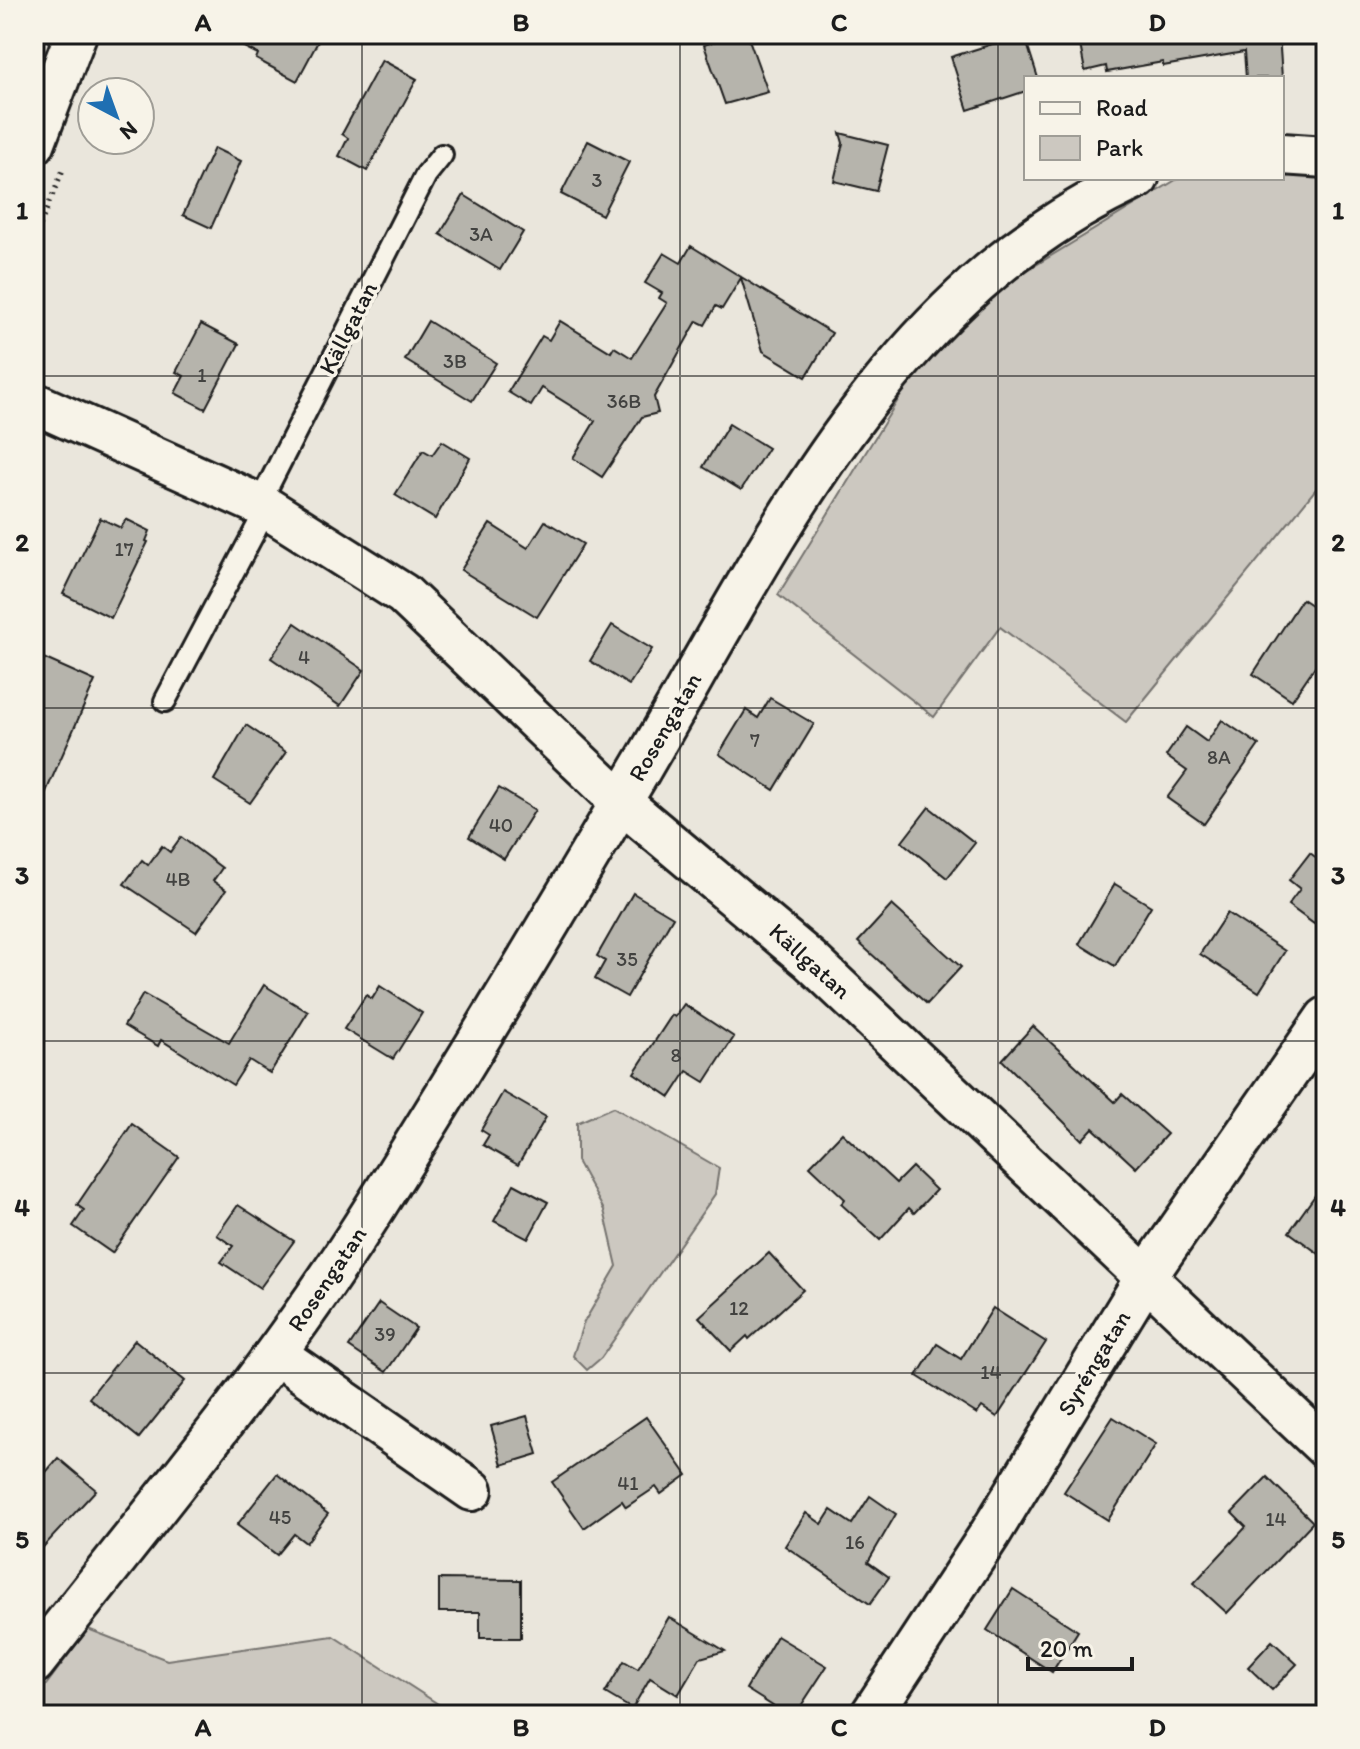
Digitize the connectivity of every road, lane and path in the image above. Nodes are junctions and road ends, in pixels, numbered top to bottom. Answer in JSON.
{"nodes":[{"id":1,"x":76,"y":34,"type":"edge"},
{"id":2,"x":34,"y":144,"type":"edge"},
{"id":3,"x":1284,"y":154,"type":"edge"},
{"id":4,"x":442,"y":155,"type":"dead end"},
{"id":5,"x":1326,"y":157,"type":"edge"},
{"id":6,"x":1134,"y":180,"type":"edge"},
{"id":7,"x":34,"y":403,"type":"edge"},
{"id":8,"x":263,"y":506,"type":"junction"},
{"id":9,"x":165,"y":701,"type":"dead end"},
{"id":10,"x":621,"y":802,"type":"junction"},
{"id":11,"x":1326,"y":1018,"type":"edge"},
{"id":12,"x":1146,"y":1277,"type":"junction"},
{"id":13,"x":276,"y":1354,"type":"junction"},
{"id":14,"x":1326,"y":1448,"type":"edge"},
{"id":15,"x":472,"y":1490,"type":"dead end"},
{"id":16,"x":34,"y":1663,"type":"edge"},
{"id":17,"x":871,"y":1715,"type":"edge"}],
"edges":[{"from":1,"to":2,"type":"street"},
{"from":3,"to":5,"type":"street"},
{"from":4,"to":8,"type":"lane","name":"Källgatan"},
{"from":6,"to":10,"type":"street","name":"Rosengatan"},
{"from":7,"to":8,"type":"street","name":"Källgatan"},
{"from":8,"to":9,"type":"lane","name":"Källgatan"},
{"from":8,"to":10,"type":"street","name":"Källgatan"},
{"from":10,"to":12,"type":"street","name":"Källgatan"},
{"from":10,"to":13,"type":"street","name":"Rosengatan"},
{"from":11,"to":12,"type":"street","name":"Syréngatan"},
{"from":12,"to":14,"type":"street","name":"Källgatan"},
{"from":12,"to":17,"type":"street","name":"Syréngatan"},
{"from":13,"to":15,"type":"street","name":"Rosengatan"},
{"from":13,"to":16,"type":"street","name":"Rosengatan"}]}
